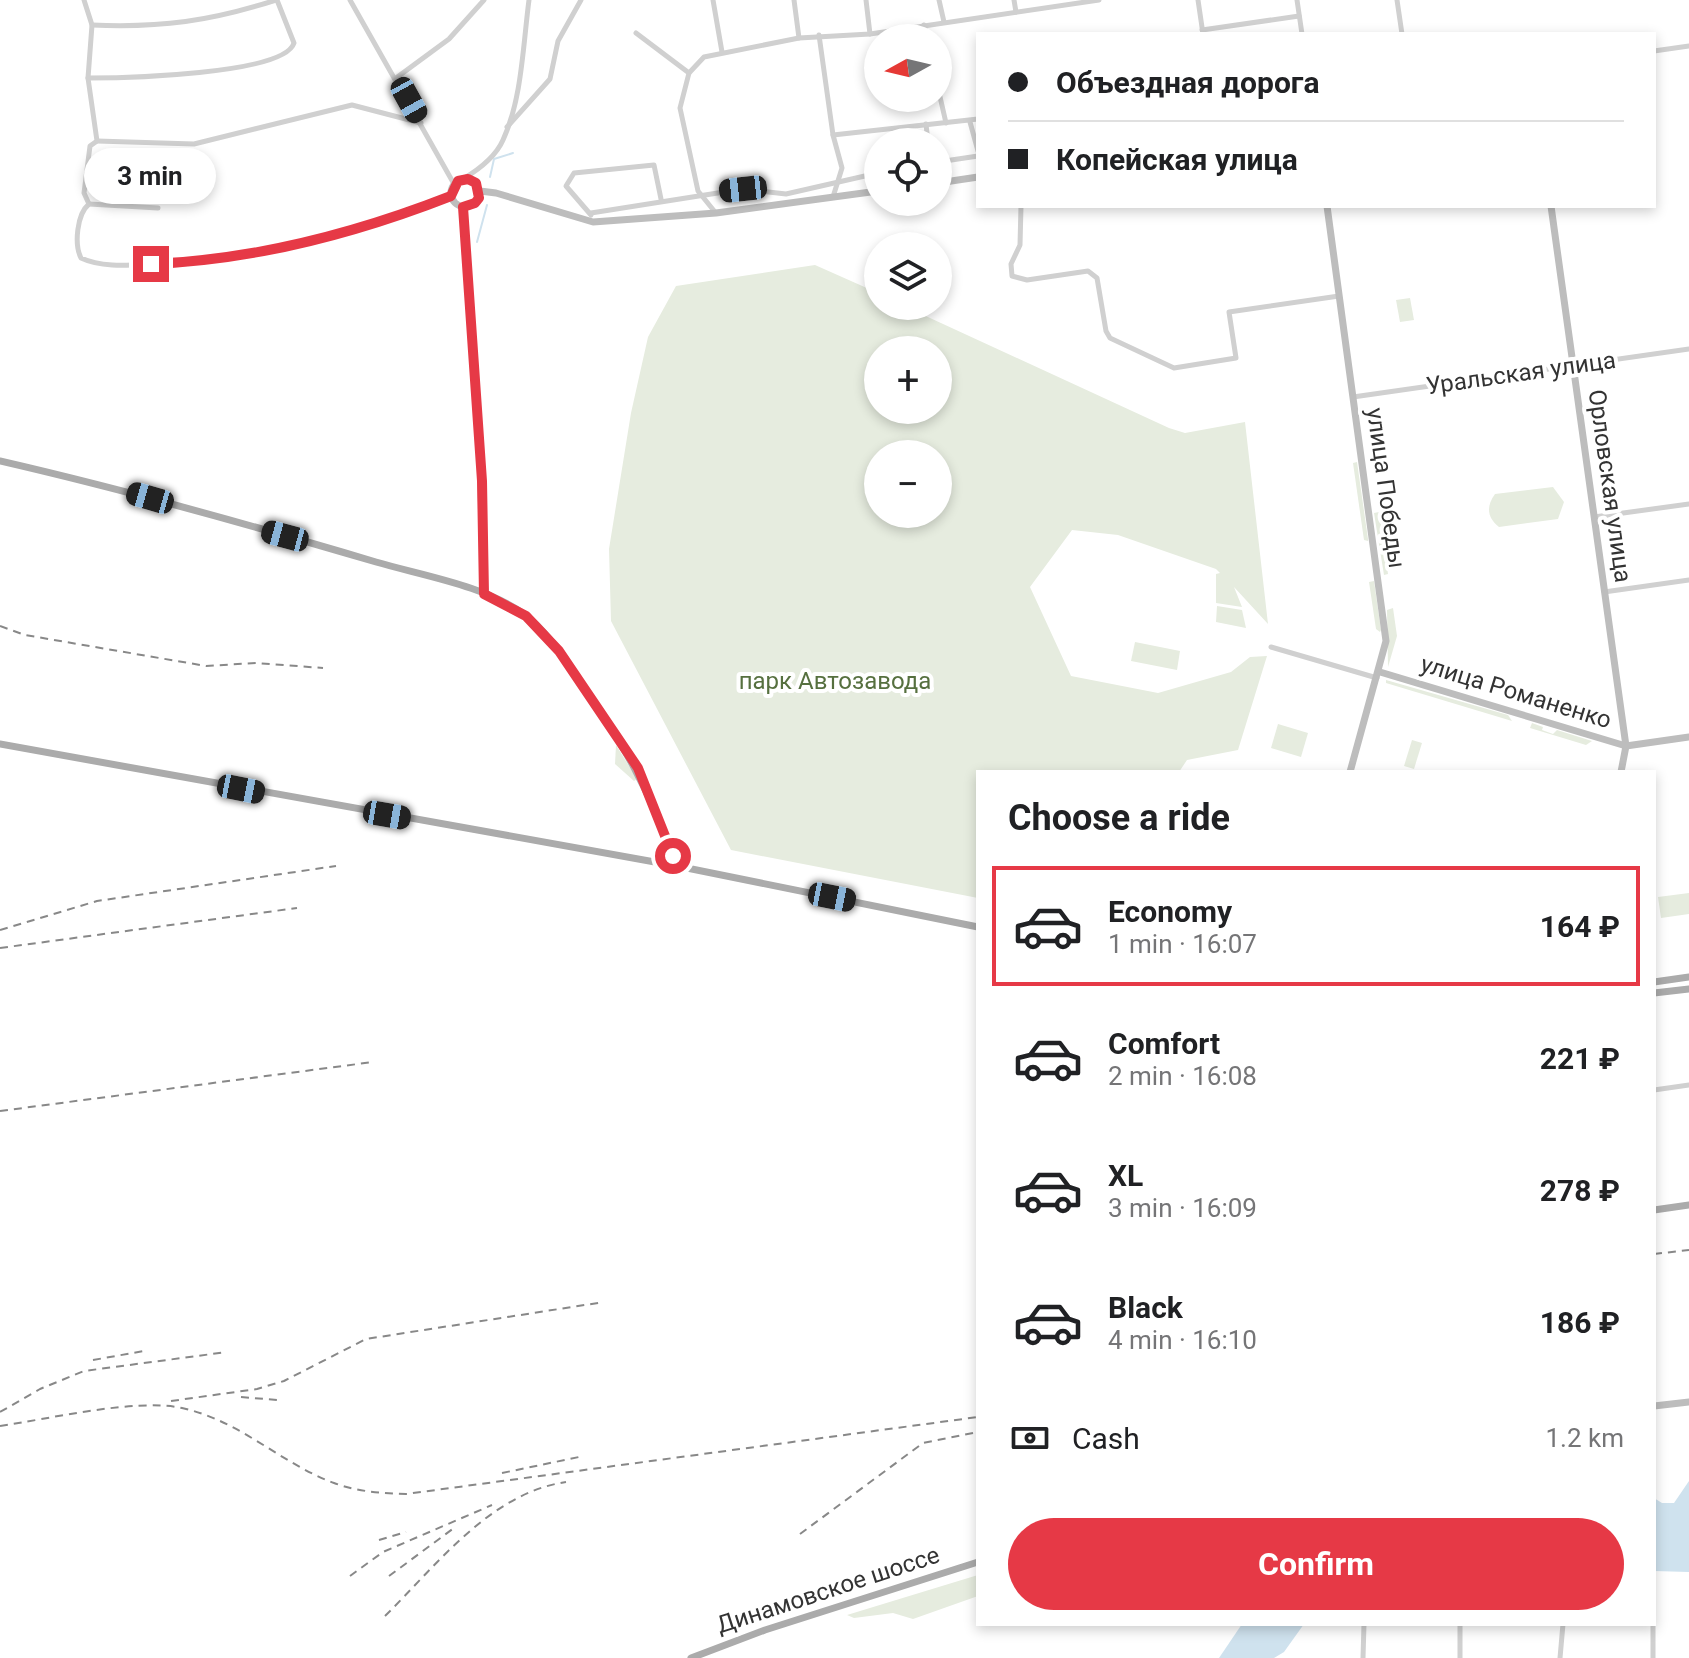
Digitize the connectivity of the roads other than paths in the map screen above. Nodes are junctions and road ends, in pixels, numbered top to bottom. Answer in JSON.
{"nodes":[{"id":1,"x":84,"y":0,"type":"edge"},
{"id":2,"x":277,"y":0,"type":"edge"},
{"id":3,"x":350,"y":0,"type":"edge"},
{"id":4,"x":484,"y":0,"type":"edge"},
{"id":5,"x":529,"y":0,"type":"edge"},
{"id":6,"x":581,"y":0,"type":"edge"},
{"id":7,"x":713,"y":0,"type":"edge"},
{"id":8,"x":794,"y":0,"type":"edge"},
{"id":9,"x":866,"y":0,"type":"edge"},
{"id":10,"x":939,"y":0,"type":"edge"},
{"id":11,"x":1014,"y":0,"type":"edge"},
{"id":12,"x":1092,"y":0,"type":"edge"},
{"id":13,"x":1099,"y":0,"type":"edge"},
{"id":14,"x":1198,"y":0,"type":"edge"},
{"id":15,"x":1297,"y":0,"type":"edge"},
{"id":16,"x":1397,"y":0,"type":"edge"},
{"id":17,"x":1016,"y":12,"type":"junction"},
{"id":18,"x":1299,"y":16,"type":"junction"},
{"id":19,"x":944,"y":22,"type":"junction"},
{"id":20,"x":869,"y":24,"type":"edge"},
{"id":21,"x":931,"y":24,"type":"edge"},
{"id":22,"x":92,"y":25,"type":"junction"},
{"id":23,"x":1203,"y":32,"type":"edge"},
{"id":24,"x":1302,"y":32,"type":"edge"},
{"id":25,"x":1402,"y":32,"type":"edge"},
{"id":26,"x":636,"y":33,"type":"dead end"},
{"id":27,"x":864,"y":34,"type":"edge"},
{"id":28,"x":819,"y":35,"type":"junction"},
{"id":29,"x":799,"y":38,"type":"junction"},
{"id":30,"x":1689,"y":46,"type":"edge"},
{"id":31,"x":1656,"y":51,"type":"edge"},
{"id":32,"x":722,"y":52,"type":"junction"},
{"id":33,"x":689,"y":73,"type":"junction"},
{"id":34,"x":88,"y":78,"type":"junction"},
{"id":35,"x":396,"y":78,"type":"junction"},
{"id":36,"x":943,"y":112,"type":"edge"},
{"id":37,"x":976,"y":120,"type":"edge"},
{"id":38,"x":970,"y":122,"type":"junction"},
{"id":39,"x":421,"y":123,"type":"junction"},
{"id":40,"x":946,"y":123,"type":"junction"},
{"id":41,"x":926,"y":124,"type":"junction"},
{"id":42,"x":507,"y":127,"type":"junction"},
{"id":43,"x":926,"y":128,"type":"edge"},
{"id":44,"x":833,"y":135,"type":"junction"},
{"id":45,"x":97,"y":141,"type":"junction"},
{"id":46,"x":976,"y":146,"type":"edge"},
{"id":47,"x":976,"y":154,"type":"edge"},
{"id":48,"x":952,"y":159,"type":"edge"},
{"id":49,"x":864,"y":176,"type":"edge"},
{"id":50,"x":976,"y":177,"type":"edge"},
{"id":51,"x":463,"y":179,"type":"junction"},
{"id":52,"x":841,"y":180,"type":"junction"},
{"id":53,"x":952,"y":181,"type":"edge"},
{"id":54,"x":454,"y":184,"type":"junction"},
{"id":55,"x":480,"y":191,"type":"junction"},
{"id":56,"x":802,"y":191,"type":"junction"},
{"id":57,"x":864,"y":193,"type":"edge"},
{"id":58,"x":703,"y":194,"type":"junction"},
{"id":59,"x":451,"y":196,"type":"junction"},
{"id":60,"x":833,"y":198,"type":"junction"},
{"id":61,"x":661,"y":199,"type":"junction"},
{"id":62,"x":806,"y":202,"type":"junction"},
{"id":63,"x":89,"y":204,"type":"junction"},
{"id":64,"x":463,"y":207,"type":"junction"},
{"id":65,"x":158,"y":208,"type":"dead end"},
{"id":66,"x":1021,"y":208,"type":"edge"},
{"id":67,"x":1327,"y":208,"type":"edge"},
{"id":68,"x":1551,"y":208,"type":"edge"},
{"id":69,"x":716,"y":213,"type":"junction"},
{"id":70,"x":1339,"y":296,"type":"junction"},
{"id":71,"x":1689,"y":349,"type":"edge"},
{"id":72,"x":1573,"y":365,"type":"junction"},
{"id":73,"x":1353,"y":397,"type":"junction"},
{"id":74,"x":0,"y":461,"type":"edge"},
{"id":75,"x":1689,"y":504,"type":"edge"},
{"id":76,"x":1594,"y":517,"type":"junction"},
{"id":77,"x":1689,"y":580,"type":"edge"},
{"id":78,"x":1604,"y":592,"type":"junction"},
{"id":79,"x":484,"y":594,"type":"junction"},
{"id":80,"x":1271,"y":647,"type":"dead end"},
{"id":81,"x":1379,"y":675,"type":"junction"},
{"id":82,"x":1689,"y":737,"type":"edge"},
{"id":83,"x":0,"y":744,"type":"edge"},
{"id":84,"x":1626,"y":746,"type":"junction"},
{"id":85,"x":1351,"y":770,"type":"edge"},
{"id":86,"x":1621,"y":770,"type":"edge"},
{"id":87,"x":677,"y":866,"type":"junction"},
{"id":88,"x":976,"y":927,"type":"edge"},
{"id":89,"x":1689,"y":977,"type":"edge"},
{"id":90,"x":1656,"y":982,"type":"edge"},
{"id":91,"x":1689,"y":989,"type":"edge"},
{"id":92,"x":1656,"y":993,"type":"edge"},
{"id":93,"x":1689,"y":1085,"type":"edge"},
{"id":94,"x":1656,"y":1090,"type":"edge"},
{"id":95,"x":1689,"y":1205,"type":"edge"},
{"id":96,"x":1656,"y":1210,"type":"edge"},
{"id":97,"x":1689,"y":1402,"type":"edge"},
{"id":98,"x":1656,"y":1406,"type":"edge"},
{"id":99,"x":976,"y":1563,"type":"edge"},
{"id":100,"x":1364,"y":1626,"type":"edge"},
{"id":101,"x":1460,"y":1626,"type":"edge"},
{"id":102,"x":1563,"y":1626,"type":"edge"},
{"id":103,"x":1653,"y":1626,"type":"edge"},
{"id":104,"x":691,"y":1658,"type":"edge"},
{"id":105,"x":1363,"y":1658,"type":"edge"},
{"id":106,"x":1460,"y":1658,"type":"edge"},
{"id":107,"x":1560,"y":1658,"type":"edge"},
{"id":108,"x":1653,"y":1658,"type":"edge"}],
"edges":[{"from":1,"to":22,"type":"street"},
{"from":2,"to":22,"type":"street"},
{"from":2,"to":34,"type":"street"},
{"from":3,"to":35,"type":"street"},
{"from":4,"to":35,"type":"street"},
{"from":5,"to":42,"type":"street"},
{"from":6,"to":42,"type":"street"},
{"from":7,"to":32,"type":"street"},
{"from":8,"to":29,"type":"street"},
{"from":9,"to":20,"type":"street"},
{"from":10,"to":19,"type":"street"},
{"from":11,"to":17,"type":"street"},
{"from":12,"to":13,"type":"street"},
{"from":12,"to":17,"type":"street"},
{"from":14,"to":23,"type":"street"},
{"from":15,"to":18,"type":"street"},
{"from":16,"to":25,"type":"street"},
{"from":17,"to":19,"type":"street"},
{"from":18,"to":23,"type":"street"},
{"from":18,"to":24,"type":"street"},
{"from":19,"to":21,"type":"street"},
{"from":22,"to":34,"type":"street"},
{"from":26,"to":33,"type":"street"},
{"from":27,"to":28,"type":"street"},
{"from":28,"to":29,"type":"street"},
{"from":28,"to":44,"type":"street"},
{"from":29,"to":32,"type":"street"},
{"from":30,"to":31,"type":"street"},
{"from":32,"to":33,"type":"street"},
{"from":33,"to":58,"type":"street"},
{"from":34,"to":45,"type":"street"},
{"from":35,"to":39,"type":"street"},
{"from":36,"to":40,"type":"street"},
{"from":37,"to":38,"type":"street"},
{"from":38,"to":40,"type":"street"},
{"from":38,"to":46,"type":"street"},
{"from":39,"to":45,"type":"street"},
{"from":39,"to":54,"type":"street"},
{"from":40,"to":41,"type":"street"},
{"from":41,"to":43,"type":"street"},
{"from":41,"to":44,"type":"street"},
{"from":42,"to":51,"type":"street"},
{"from":44,"to":52,"type":"street"},
{"from":45,"to":63,"type":"street"},
{"from":47,"to":48,"type":"street"},
{"from":49,"to":52,"type":"street"},
{"from":50,"to":53,"type":"street"},
{"from":51,"to":54,"type":"street"},
{"from":51,"to":55,"type":"street"},
{"from":52,"to":56,"type":"street"},
{"from":52,"to":60,"type":"street"},
{"from":54,"to":59,"type":"street"},
{"from":55,"to":64,"type":"street"},
{"from":55,"to":69,"type":"street"},
{"from":56,"to":58,"type":"street"},
{"from":56,"to":62,"type":"street"},
{"from":57,"to":60,"type":"street"},
{"from":58,"to":61,"type":"street"},
{"from":58,"to":69,"type":"street"},
{"from":59,"to":63,"type":"street"},
{"from":59,"to":64,"type":"street"},
{"from":60,"to":62,"type":"street"},
{"from":61,"to":61,"type":"street"},
{"from":62,"to":69,"type":"street"},
{"from":63,"to":65,"type":"street"},
{"from":64,"to":79,"type":"street"},
{"from":66,"to":70,"type":"street"},
{"from":67,"to":70,"type":"street","name":"улица Победы"},
{"from":68,"to":72,"type":"street","name":"Орловская улица"},
{"from":70,"to":73,"type":"street","name":"улица Победы"},
{"from":71,"to":72,"type":"street","name":"Уральская улица"},
{"from":72,"to":73,"type":"street","name":"Уральская улица"},
{"from":72,"to":76,"type":"street","name":"Орловская улица"},
{"from":73,"to":81,"type":"street","name":"улица Победы"},
{"from":74,"to":79,"type":"main road"},
{"from":75,"to":76,"type":"street"},
{"from":76,"to":78,"type":"street","name":"Орловская улица"},
{"from":77,"to":78,"type":"street"},
{"from":78,"to":84,"type":"street","name":"Орловская улица"},
{"from":79,"to":87,"type":"main road"},
{"from":80,"to":81,"type":"street","name":"улица Романенко"},
{"from":81,"to":84,"type":"street","name":"улица Романенко"},
{"from":81,"to":85,"type":"street","name":"улица Победы"},
{"from":82,"to":84,"type":"street","name":"улица Романенко"},
{"from":83,"to":87,"type":"main road"},
{"from":84,"to":86,"type":"street","name":"Орловская улица"},
{"from":87,"to":88,"type":"main road"},
{"from":89,"to":90,"type":"main road"},
{"from":91,"to":92,"type":"main road"},
{"from":93,"to":94,"type":"street"},
{"from":95,"to":96,"type":"main road"},
{"from":97,"to":98,"type":"street"},
{"from":99,"to":104,"type":"main road","name":"Динамовское шоссе"},
{"from":100,"to":105,"type":"street"},
{"from":101,"to":106,"type":"street"},
{"from":102,"to":107,"type":"street"},
{"from":103,"to":108,"type":"street"}]}
